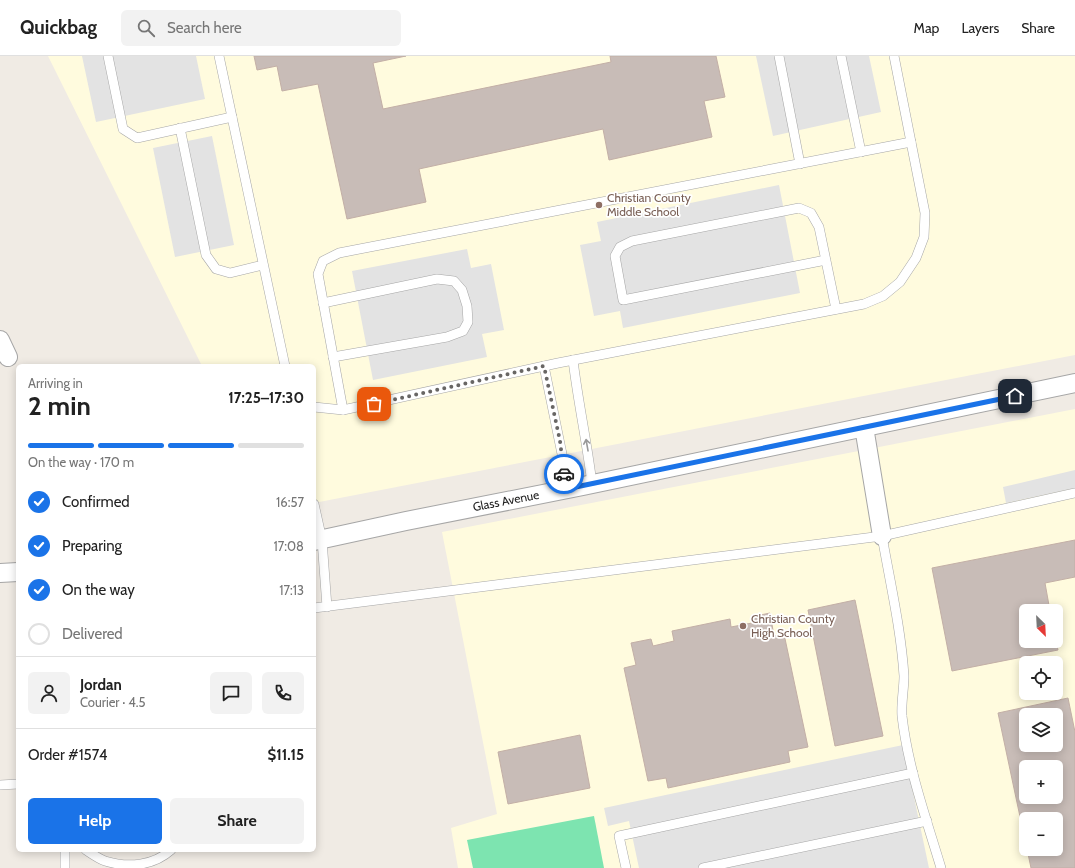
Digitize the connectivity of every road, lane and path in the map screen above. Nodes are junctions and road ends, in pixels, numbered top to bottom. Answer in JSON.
{"nodes":[{"id":1,"x":108,"y":56,"type":"edge"},
{"id":2,"x":219,"y":56,"type":"edge"},
{"id":3,"x":779,"y":56,"type":"edge"},
{"id":4,"x":841,"y":56,"type":"edge"},
{"id":5,"x":894,"y":56,"type":"edge"},
{"id":6,"x":232,"y":117,"type":"junction"},
{"id":7,"x":180,"y":128,"type":"junction"},
{"id":8,"x":911,"y":142,"type":"junction"},
{"id":9,"x":861,"y":152,"type":"junction"},
{"id":10,"x":800,"y":164,"type":"junction"},
{"id":11,"x":826,"y":260,"type":"junction"},
{"id":12,"x":263,"y":265,"type":"junction"},
{"id":13,"x":323,"y":302,"type":"junction"},
{"id":14,"x":836,"y":309,"type":"junction"},
{"id":15,"x":0,"y":340,"type":"edge"},
{"id":16,"x":8,"y":357,"type":"dead end"},
{"id":17,"x":333,"y":357,"type":"junction"},
{"id":18,"x":573,"y":360,"type":"junction"},
{"id":19,"x":285,"y":364,"type":"edge"},
{"id":20,"x":544,"y":366,"type":"junction"},
{"id":21,"x":1075,"y":383,"type":"edge"},
{"id":22,"x":316,"y":407,"type":"edge"},
{"id":23,"x":343,"y":410,"type":"junction"},
{"id":24,"x":864,"y":427,"type":"junction"},
{"id":25,"x":592,"y":484,"type":"junction"},
{"id":26,"x":566,"y":489,"type":"junction"},
{"id":27,"x":1075,"y":494,"type":"edge"},
{"id":28,"x":316,"y":522,"type":"edge"},
{"id":29,"x":882,"y":536,"type":"junction"},
{"id":30,"x":318,"y":541,"type":"edge"},
{"id":31,"x":16,"y":572,"type":"edge"},
{"id":32,"x":0,"y":573,"type":"edge"},
{"id":33,"x":327,"y":606,"type":"junction"},
{"id":34,"x":316,"y":608,"type":"edge"},
{"id":35,"x":913,"y":774,"type":"junction"},
{"id":36,"x":16,"y":784,"type":"edge"},
{"id":37,"x":0,"y":786,"type":"edge"},
{"id":38,"x":927,"y":821,"type":"junction"},
{"id":39,"x":66,"y":852,"type":"edge"},
{"id":40,"x":89,"y":852,"type":"edge"},
{"id":41,"x":168,"y":852,"type":"edge"},
{"id":42,"x":65,"y":868,"type":"edge"},
{"id":43,"x":626,"y":868,"type":"edge"},
{"id":44,"x":703,"y":868,"type":"edge"},
{"id":45,"x":941,"y":868,"type":"edge"}],
"edges":[{"from":1,"to":7,"type":"lane"},
{"from":2,"to":6,"type":"lane"},
{"from":3,"to":10,"type":"lane"},
{"from":4,"to":9,"type":"lane"},
{"from":5,"to":8,"type":"lane"},
{"from":6,"to":7,"type":"lane"},
{"from":6,"to":12,"type":"lane"},
{"from":7,"to":12,"type":"lane"},
{"from":8,"to":9,"type":"lane"},
{"from":8,"to":14,"type":"lane"},
{"from":9,"to":10,"type":"lane"},
{"from":10,"to":13,"type":"lane"},
{"from":11,"to":11,"type":"lane"},
{"from":11,"to":14,"type":"lane"},
{"from":12,"to":19,"type":"lane"},
{"from":13,"to":17,"type":"lane"},
{"from":13,"to":17,"type":"lane"},
{"from":14,"to":18,"type":"lane"},
{"from":15,"to":16,"type":"street"},
{"from":17,"to":23,"type":"lane"},
{"from":18,"to":20,"type":"lane"},
{"from":25,"to":18,"type":"lane","one_way":true},
{"from":20,"to":23,"type":"lane"},
{"from":20,"to":26,"type":"lane"},
{"from":21,"to":24,"type":"street","name":"Glass Avenue"},
{"from":22,"to":23,"type":"lane"},
{"from":24,"to":25,"type":"street","name":"Glass Avenue"},
{"from":24,"to":29,"type":"street"},
{"from":25,"to":26,"type":"street","name":"Glass Avenue"},
{"from":26,"to":30,"type":"street","name":"Glass Avenue"},
{"from":27,"to":29,"type":"lane"},
{"from":28,"to":30,"type":"lane"},
{"from":29,"to":33,"type":"lane"},
{"from":29,"to":35,"type":"lane"},
{"from":30,"to":33,"type":"lane"},
{"from":31,"to":32,"type":"street"},
{"from":33,"to":34,"type":"lane"},
{"from":35,"to":38,"type":"lane"},
{"from":35,"to":43,"type":"lane"},
{"from":36,"to":37,"type":"lane"},
{"from":38,"to":44,"type":"lane"},
{"from":38,"to":45,"type":"lane"},
{"from":39,"to":42,"type":"lane"},
{"from":40,"to":41,"type":"lane"}]}
